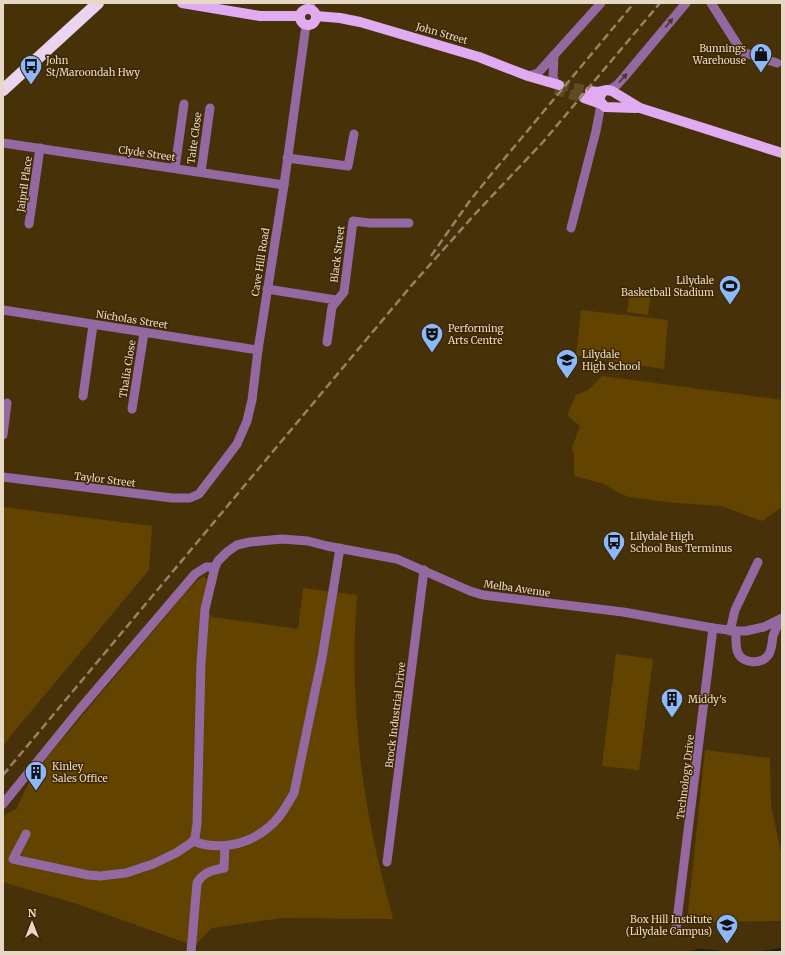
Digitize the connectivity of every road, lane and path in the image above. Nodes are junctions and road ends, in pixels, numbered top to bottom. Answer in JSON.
{"nodes":[{"id":1,"x":98,"y":3,"type":"edge"},
{"id":2,"x":182,"y":3,"type":"edge"},
{"id":3,"x":601,"y":3,"type":"edge"},
{"id":4,"x":686,"y":3,"type":"edge"},
{"id":5,"x":710,"y":3,"type":"edge"},
{"id":6,"x":313,"y":9,"type":"edge"},
{"id":7,"x":303,"y":20,"type":"junction"},
{"id":8,"x":554,"y":55,"type":"junction"},
{"id":9,"x":777,"y":63,"type":"dead end"},
{"id":10,"x":528,"y":76,"type":"junction"},
{"id":11,"x":557,"y":86,"type":"joint"},
{"id":12,"x":3,"y":90,"type":"edge"},
{"id":13,"x":609,"y":91,"type":"junction"},
{"id":14,"x":184,"y":104,"type":"dead end"},
{"id":15,"x":606,"y":106,"type":"junction"},
{"id":16,"x":210,"y":108,"type":"dead end"},
{"id":17,"x":640,"y":108,"type":"junction"},
{"id":18,"x":354,"y":134,"type":"dead end"},
{"id":19,"x":4,"y":142,"type":"edge"},
{"id":20,"x":40,"y":148,"type":"junction"},
{"id":21,"x":782,"y":152,"type":"edge"},
{"id":22,"x":287,"y":158,"type":"junction"},
{"id":23,"x":175,"y":168,"type":"junction"},
{"id":24,"x":201,"y":172,"type":"junction"},
{"id":25,"x":284,"y":185,"type":"junction"},
{"id":26,"x":409,"y":223,"type":"dead end"},
{"id":27,"x":29,"y":224,"type":"dead end"},
{"id":28,"x":570,"y":228,"type":"dead end"},
{"id":29,"x":267,"y":289,"type":"junction"},
{"id":30,"x":336,"y":300,"type":"junction"},
{"id":31,"x":3,"y":310,"type":"edge"},
{"id":32,"x":93,"y":325,"type":"junction"},
{"id":33,"x":144,"y":332,"type":"junction"},
{"id":34,"x":327,"y":342,"type":"dead end"},
{"id":35,"x":258,"y":350,"type":"junction"},
{"id":36,"x":83,"y":396,"type":"dead end"},
{"id":37,"x":7,"y":403,"type":"dead end"},
{"id":38,"x":132,"y":409,"type":"dead end"},
{"id":39,"x":3,"y":435,"type":"edge"},
{"id":40,"x":3,"y":477,"type":"edge"},
{"id":41,"x":203,"y":490,"type":"joint"},
{"id":42,"x":340,"y":548,"type":"junction"},
{"id":43,"x":758,"y":562,"type":"dead end"},
{"id":44,"x":215,"y":567,"type":"junction"},
{"id":45,"x":424,"y":570,"type":"junction"},
{"id":46,"x":782,"y":618,"type":"edge"},
{"id":47,"x":713,"y":628,"type":"junction"},
{"id":48,"x":733,"y":631,"type":"junction"},
{"id":49,"x":3,"y":804,"type":"edge"},
{"id":50,"x":26,"y":834,"type":"dead end"},
{"id":51,"x":193,"y":841,"type":"junction"},
{"id":52,"x":225,"y":846,"type":"junction"},
{"id":53,"x":387,"y":862,"type":"dead end"},
{"id":54,"x":676,"y":928,"type":"dead end"},
{"id":55,"x":191,"y":952,"type":"edge"}],
"edges":[{"from":1,"to":12,"type":"highway"},
{"from":2,"to":7,"type":"main road"},
{"from":3,"to":8,"type":"street"},
{"from":13,"to":4,"type":"street","one_way":true},
{"from":5,"to":9,"type":"street"},
{"from":6,"to":7,"type":"main road"},
{"from":6,"to":7,"type":"main road"},
{"from":6,"to":10,"type":"main road","name":"John Street"},
{"from":7,"to":22,"type":"street","name":"Cave Hill Road"},
{"from":8,"to":10,"type":"street"},
{"from":8,"to":11,"type":"street"},
{"from":10,"to":11,"type":"main road","name":"John Street"},
{"from":13,"to":15,"type":"main road"},
{"from":13,"to":15,"type":"main road"},
{"from":13,"to":15,"type":"main road"},
{"from":13,"to":17,"type":"main road"},
{"from":14,"to":23,"type":"street"},
{"from":15,"to":17,"type":"main road"},
{"from":15,"to":28,"type":"street"},
{"from":16,"to":24,"type":"street","name":"Taite Close"},
{"from":17,"to":21,"type":"main road"},
{"from":18,"to":22,"type":"street"},
{"from":19,"to":20,"type":"street","name":"Clyde Street"},
{"from":20,"to":23,"type":"street","name":"Clyde Street"},
{"from":20,"to":27,"type":"street","name":"Jaipril Place"},
{"from":22,"to":25,"type":"street","name":"Cave Hill Road"},
{"from":23,"to":24,"type":"street","name":"Clyde Street"},
{"from":24,"to":25,"type":"street","name":"Clyde Street"},
{"from":25,"to":29,"type":"street","name":"Cave Hill Road"},
{"from":26,"to":30,"type":"street","name":"Black Street"},
{"from":29,"to":30,"type":"street"},
{"from":29,"to":35,"type":"street","name":"Cave Hill Road"},
{"from":30,"to":34,"type":"street","name":"Black Street"},
{"from":31,"to":32,"type":"street","name":"Nicholas Street"},
{"from":32,"to":33,"type":"street","name":"Nicholas Street"},
{"from":32,"to":36,"type":"street"},
{"from":33,"to":35,"type":"street","name":"Nicholas Street"},
{"from":33,"to":38,"type":"street","name":"Thalia Close"},
{"from":35,"to":41,"type":"street","name":"Cave Hill Road"},
{"from":37,"to":39,"type":"street"},
{"from":40,"to":41,"type":"street","name":"Taylor Street"},
{"from":42,"to":44,"type":"street","name":"Melba Avenue"},
{"from":42,"to":45,"type":"street","name":"Melba Avenue"},
{"from":42,"to":52,"type":"street"},
{"from":43,"to":48,"type":"street"},
{"from":44,"to":49,"type":"street"},
{"from":44,"to":51,"type":"street"},
{"from":45,"to":47,"type":"street","name":"Melba Avenue"},
{"from":45,"to":53,"type":"street","name":"Brock Industrial Drive"},
{"from":46,"to":48,"type":"street","name":"Melba Avenue"},
{"from":46,"to":48,"type":"street"},
{"from":47,"to":48,"type":"street","name":"Melba Avenue"},
{"from":47,"to":54,"type":"street","name":"Technology Drive"},
{"from":50,"to":51,"type":"street"},
{"from":51,"to":52,"type":"street"},
{"from":52,"to":55,"type":"street"}]}
